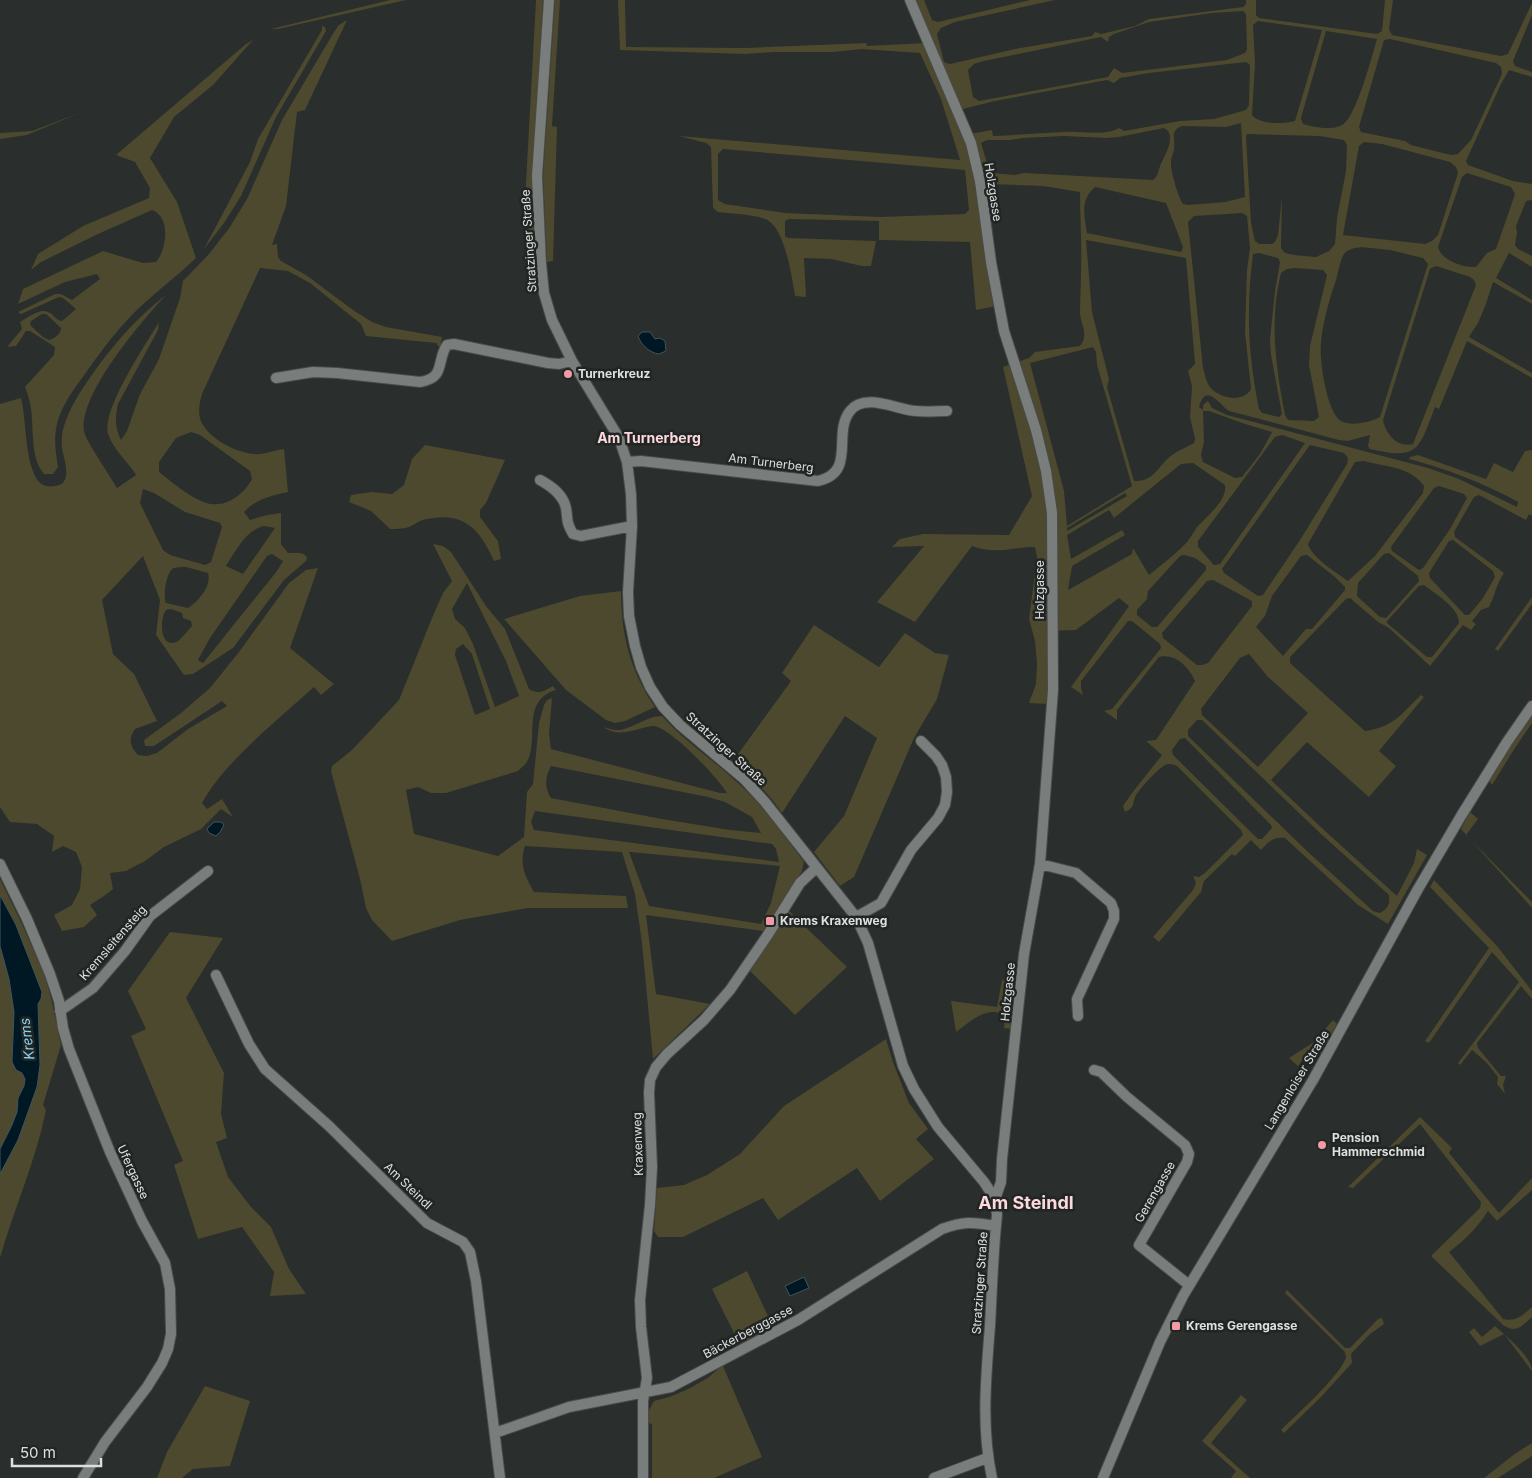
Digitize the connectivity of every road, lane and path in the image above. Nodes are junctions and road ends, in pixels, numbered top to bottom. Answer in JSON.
{"nodes":[{"id":1,"x":549,"y":0,"type":"edge"},
{"id":2,"x":910,"y":0,"type":"edge"},
{"id":3,"x":572,"y":361,"type":"junction"},
{"id":4,"x":276,"y":378,"type":"dead end"},
{"id":5,"x":947,"y":411,"type":"dead end"},
{"id":6,"x":627,"y":462,"type":"junction"},
{"id":7,"x":540,"y":480,"type":"dead end"},
{"id":8,"x":632,"y":526,"type":"junction"},
{"id":9,"x":1532,"y":706,"type":"edge"},
{"id":10,"x":921,"y":741,"type":"dead end"},
{"id":11,"x":0,"y":864,"type":"edge"},
{"id":12,"x":1040,"y":864,"type":"junction"},
{"id":13,"x":816,"y":868,"type":"junction"},
{"id":14,"x":208,"y":871,"type":"dead end"},
{"id":15,"x":856,"y":917,"type":"junction"},
{"id":16,"x":216,"y":975,"type":"dead end"},
{"id":17,"x":60,"y":1011,"type":"junction"},
{"id":18,"x":1078,"y":1016,"type":"dead end"},
{"id":19,"x":1094,"y":1070,"type":"dead end"},
{"id":20,"x":995,"y":1199,"type":"junction"},
{"id":21,"x":996,"y":1226,"type":"junction"},
{"id":22,"x":1188,"y":1285,"type":"junction"},
{"id":23,"x":645,"y":1393,"type":"junction"},
{"id":24,"x":495,"y":1433,"type":"junction"},
{"id":25,"x":987,"y":1458,"type":"junction"},
{"id":26,"x":83,"y":1478,"type":"edge"},
{"id":27,"x":500,"y":1478,"type":"edge"},
{"id":28,"x":643,"y":1478,"type":"edge"},
{"id":29,"x":934,"y":1478,"type":"edge"},
{"id":30,"x":992,"y":1478,"type":"edge"},
{"id":31,"x":1103,"y":1478,"type":"edge"}],
"edges":[{"from":1,"to":3,"type":"street","name":"Stratzinger Straße"},
{"from":2,"to":12,"type":"street","name":"Holzgasse"},
{"from":3,"to":4,"type":"street"},
{"from":3,"to":6,"type":"street","name":"Stratzinger Straße"},
{"from":5,"to":6,"type":"street","name":"Am Turnerberg"},
{"from":6,"to":8,"type":"street","name":"Stratzinger Straße"},
{"from":7,"to":8,"type":"street"},
{"from":8,"to":13,"type":"street","name":"Stratzinger Straße"},
{"from":9,"to":22,"type":"street","name":"Langenloiser Straße"},
{"from":10,"to":15,"type":"street"},
{"from":11,"to":17,"type":"street","name":"Ufergasse"},
{"from":12,"to":18,"type":"street"},
{"from":12,"to":20,"type":"street","name":"Holzgasse"},
{"from":13,"to":15,"type":"street","name":"Stratzinger Straße"},
{"from":13,"to":23,"type":"street","name":"Kraxenweg"},
{"from":14,"to":17,"type":"street","name":"Kremsleitensteig"},
{"from":15,"to":20,"type":"street","name":"Stratzinger Straße"},
{"from":16,"to":24,"type":"street","name":"Am Steindl"},
{"from":17,"to":26,"type":"street","name":"Ufergasse"},
{"from":19,"to":22,"type":"street","name":"Gerengasse"},
{"from":20,"to":21,"type":"street","name":"Stratzinger Straße"},
{"from":21,"to":23,"type":"street","name":"Bäckerberggasse"},
{"from":21,"to":25,"type":"street","name":"Stratzinger Straße"},
{"from":22,"to":31,"type":"street","name":"Langenloiser Straße"},
{"from":23,"to":24,"type":"street","name":"Bäckerberggasse"},
{"from":23,"to":28,"type":"street","name":"Kraxenweg"},
{"from":24,"to":27,"type":"street","name":"Am Steindl"},
{"from":25,"to":29,"type":"street"},
{"from":25,"to":30,"type":"street","name":"Stratzinger Straße"}]}
